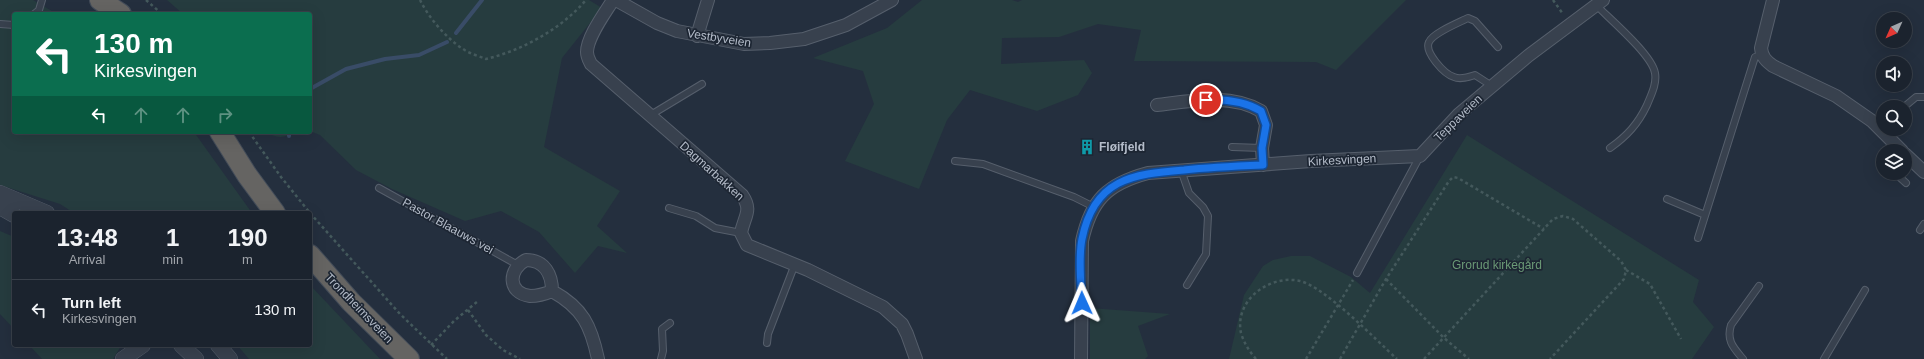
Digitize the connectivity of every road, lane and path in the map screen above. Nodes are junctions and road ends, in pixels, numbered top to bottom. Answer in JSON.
{"nodes":[{"id":1,"x":42,"y":0,"type":"edge"},
{"id":2,"x":100,"y":0,"type":"edge"},
{"id":3,"x":146,"y":0,"type":"edge"},
{"id":4,"x":420,"y":0,"type":"edge"},
{"id":5,"x":586,"y":0,"type":"edge"},
{"id":6,"x":613,"y":0,"type":"edge"},
{"id":7,"x":616,"y":0,"type":"edge"},
{"id":8,"x":708,"y":0,"type":"edge"},
{"id":9,"x":892,"y":0,"type":"edge"},
{"id":10,"x":1553,"y":0,"type":"edge"},
{"id":11,"x":1774,"y":0,"type":"edge"},
{"id":12,"x":1600,"y":3,"type":"edge"},
{"id":13,"x":36,"y":12,"type":"edge"},
{"id":14,"x":117,"y":12,"type":"edge"},
{"id":15,"x":160,"y":12,"type":"edge"},
{"id":16,"x":0,"y":24,"type":"edge"},
{"id":17,"x":1571,"y":24,"type":"junction"},
{"id":18,"x":12,"y":25,"type":"edge"},
{"id":19,"x":697,"y":36,"type":"junction"},
{"id":20,"x":1498,"y":47,"type":"dead end"},
{"id":21,"x":1748,"y":54,"type":"dead end"},
{"id":22,"x":1759,"y":56,"type":"junction"},
{"id":23,"x":702,"y":84,"type":"dead end"},
{"id":24,"x":1492,"y":86,"type":"junction"},
{"id":25,"x":1924,"y":97,"type":"edge"},
{"id":26,"x":1912,"y":100,"type":"edge"},
{"id":27,"x":1157,"y":105,"type":"dead end"},
{"id":28,"x":649,"y":116,"type":"junction"},
{"id":29,"x":1876,"y":124,"type":"edge"},
{"id":30,"x":221,"y":134,"type":"edge"},
{"id":31,"x":251,"y":134,"type":"edge"},
{"id":32,"x":1888,"y":136,"type":"edge"},
{"id":33,"x":1895,"y":144,"type":"edge"},
{"id":34,"x":1232,"y":147,"type":"dead end"},
{"id":35,"x":1262,"y":148,"type":"junction"},
{"id":36,"x":1610,"y":148,"type":"dead end"},
{"id":37,"x":1420,"y":156,"type":"junction"},
{"id":38,"x":955,"y":161,"type":"dead end"},
{"id":39,"x":1912,"y":161,"type":"edge"},
{"id":40,"x":1263,"y":165,"type":"junction"},
{"id":41,"x":1181,"y":170,"type":"junction"},
{"id":42,"x":1924,"y":172,"type":"edge"},
{"id":43,"x":1903,"y":180,"type":"edge"},
{"id":44,"x":1906,"y":183,"type":"dead end"},
{"id":45,"x":378,"y":188,"type":"dead end"},
{"id":46,"x":0,"y":193,"type":"edge"},
{"id":47,"x":1667,"y":199,"type":"dead end"},
{"id":48,"x":0,"y":207,"type":"edge"},
{"id":49,"x":1094,"y":207,"type":"junction"},
{"id":50,"x":669,"y":208,"type":"dead end"},
{"id":51,"x":42,"y":211,"type":"edge"},
{"id":52,"x":273,"y":211,"type":"edge"},
{"id":53,"x":308,"y":211,"type":"edge"},
{"id":54,"x":12,"y":214,"type":"edge"},
{"id":55,"x":312,"y":215,"type":"edge"},
{"id":56,"x":1705,"y":215,"type":"junction"},
{"id":57,"x":1924,"y":224,"type":"edge"},
{"id":58,"x":1544,"y":229,"type":"junction"},
{"id":59,"x":1920,"y":230,"type":"dead end"},
{"id":60,"x":741,"y":233,"type":"junction"},
{"id":61,"x":1698,"y":238,"type":"dead end"},
{"id":62,"x":312,"y":258,"type":"edge"},
{"id":63,"x":795,"y":264,"type":"junction"},
{"id":64,"x":518,"y":265,"type":"junction"},
{"id":65,"x":1626,"y":270,"type":"junction"},
{"id":66,"x":1357,"y":273,"type":"joint"},
{"id":67,"x":1386,"y":280,"type":"junction"},
{"id":68,"x":1187,"y":285,"type":"dead end"},
{"id":69,"x":1759,"y":286,"type":"dead end"},
{"id":70,"x":1865,"y":290,"type":"dead end"},
{"id":71,"x":552,"y":291,"type":"junction"},
{"id":72,"x":478,"y":301,"type":"dead end"},
{"id":73,"x":1339,"y":307,"type":"junction"},
{"id":74,"x":468,"y":310,"type":"junction"},
{"id":75,"x":670,"y":323,"type":"dead end"},
{"id":76,"x":1359,"y":324,"type":"junction"},
{"id":77,"x":1444,"y":338,"type":"junction"},
{"id":78,"x":1681,"y":339,"type":"dead end"},
{"id":79,"x":767,"y":343,"type":"dead end"},
{"id":80,"x":432,"y":345,"type":"junction"},
{"id":81,"x":125,"y":347,"type":"edge"},
{"id":82,"x":140,"y":347,"type":"edge"},
{"id":83,"x":183,"y":347,"type":"edge"},
{"id":84,"x":220,"y":347,"type":"edge"},
{"id":85,"x":119,"y":359,"type":"edge"},
{"id":86,"x":123,"y":359,"type":"edge"},
{"id":87,"x":196,"y":359,"type":"edge"},
{"id":88,"x":230,"y":359,"type":"edge"},
{"id":89,"x":409,"y":359,"type":"edge"},
{"id":90,"x":447,"y":359,"type":"edge"},
{"id":91,"x":520,"y":359,"type":"edge"},
{"id":92,"x":598,"y":359,"type":"edge"},
{"id":93,"x":660,"y":359,"type":"edge"},
{"id":94,"x":916,"y":359,"type":"edge"},
{"id":95,"x":1081,"y":359,"type":"edge"},
{"id":96,"x":1256,"y":359,"type":"edge"},
{"id":97,"x":1306,"y":359,"type":"edge"},
{"id":98,"x":1340,"y":359,"type":"edge"},
{"id":99,"x":1397,"y":359,"type":"edge"},
{"id":100,"x":1424,"y":359,"type":"edge"},
{"id":101,"x":1469,"y":359,"type":"edge"},
{"id":102,"x":1550,"y":359,"type":"edge"},
{"id":103,"x":1743,"y":359,"type":"edge"},
{"id":104,"x":1824,"y":359,"type":"edge"}],
"edges":[{"from":1,"to":13,"type":"lane"},
{"from":2,"to":14,"type":"highway"},
{"from":3,"to":15,"type":"path"},
{"from":4,"to":5,"type":"path"},
{"from":6,"to":28,"type":"street","name":"Dagmarbakken"},
{"from":7,"to":19,"type":"street","name":"Vestbyveien"},
{"from":8,"to":19,"type":"street"},
{"from":9,"to":19,"type":"street","name":"Vestbyveien"},
{"from":10,"to":17,"type":"path"},
{"from":11,"to":22,"type":"street"},
{"from":12,"to":17,"type":"street","name":"Teppaveien"},
{"from":12,"to":36,"type":"lane"},
{"from":16,"to":18,"type":"lane"},
{"from":17,"to":24,"type":"street","name":"Teppaveien"},
{"from":20,"to":24,"type":"lane"},
{"from":21,"to":22,"type":"lane"},
{"from":22,"to":29,"type":"street"},
{"from":22,"to":56,"type":"lane"},
{"from":23,"to":28,"type":"lane"},
{"from":24,"to":37,"type":"street","name":"Teppaveien"},
{"from":25,"to":26,"type":"lane"},
{"from":27,"to":35,"type":"street"},
{"from":28,"to":60,"type":"street","name":"Dagmarbakken"},
{"from":30,"to":52,"type":"highway"},
{"from":31,"to":53,"type":"path"},
{"from":32,"to":33,"type":"street"},
{"from":34,"to":35,"type":"lane"},
{"from":35,"to":40,"type":"street"},
{"from":37,"to":40,"type":"street","name":"Kirkesvingen"},
{"from":37,"to":66,"type":"lane","name":"Teppaveien"},
{"from":38,"to":49,"type":"lane"},
{"from":39,"to":42,"type":"street"},
{"from":40,"to":41,"type":"street","name":"Kirkesvingen"},
{"from":41,"to":49,"type":"street","name":"Kirkesvingen"},
{"from":41,"to":68,"type":"lane"},
{"from":43,"to":44,"type":"lane"},
{"from":45,"to":64,"type":"lane","name":"Pastor Blaauws vei"},
{"from":46,"to":51,"type":"street"},
{"from":47,"to":56,"type":"lane"},
{"from":48,"to":54,"type":"street"},
{"from":49,"to":95,"type":"street","name":"Kirkesvingen"},
{"from":50,"to":60,"type":"lane"},
{"from":55,"to":80,"type":"path"},
{"from":56,"to":61,"type":"lane"},
{"from":57,"to":59,"type":"lane"},
{"from":58,"to":65,"type":"path"},
{"from":58,"to":67,"type":"path"},
{"from":58,"to":77,"type":"path"},
{"from":60,"to":63,"type":"street"},
{"from":62,"to":89,"type":"highway","name":"Trondheimsveien"},
{"from":63,"to":79,"type":"lane"},
{"from":63,"to":94,"type":"street"},
{"from":64,"to":71,"type":"street"},
{"from":64,"to":71,"type":"street"},
{"from":65,"to":78,"type":"path"},
{"from":65,"to":102,"type":"path"},
{"from":66,"to":73,"type":"path"},
{"from":67,"to":76,"type":"path"},
{"from":67,"to":77,"type":"path"},
{"from":69,"to":103,"type":"lane"},
{"from":70,"to":104,"type":"lane"},
{"from":71,"to":92,"type":"street"},
{"from":72,"to":74,"type":"path"},
{"from":73,"to":76,"type":"path"},
{"from":73,"to":96,"type":"path"},
{"from":73,"to":97,"type":"path"},
{"from":74,"to":80,"type":"path"},
{"from":74,"to":91,"type":"path"},
{"from":75,"to":93,"type":"lane"},
{"from":76,"to":98,"type":"path"},
{"from":76,"to":99,"type":"path"},
{"from":77,"to":100,"type":"path"},
{"from":77,"to":101,"type":"path"},
{"from":80,"to":90,"type":"path"},
{"from":81,"to":85,"type":"street"},
{"from":82,"to":86,"type":"street"},
{"from":83,"to":87,"type":"street"},
{"from":84,"to":88,"type":"street"}]}
